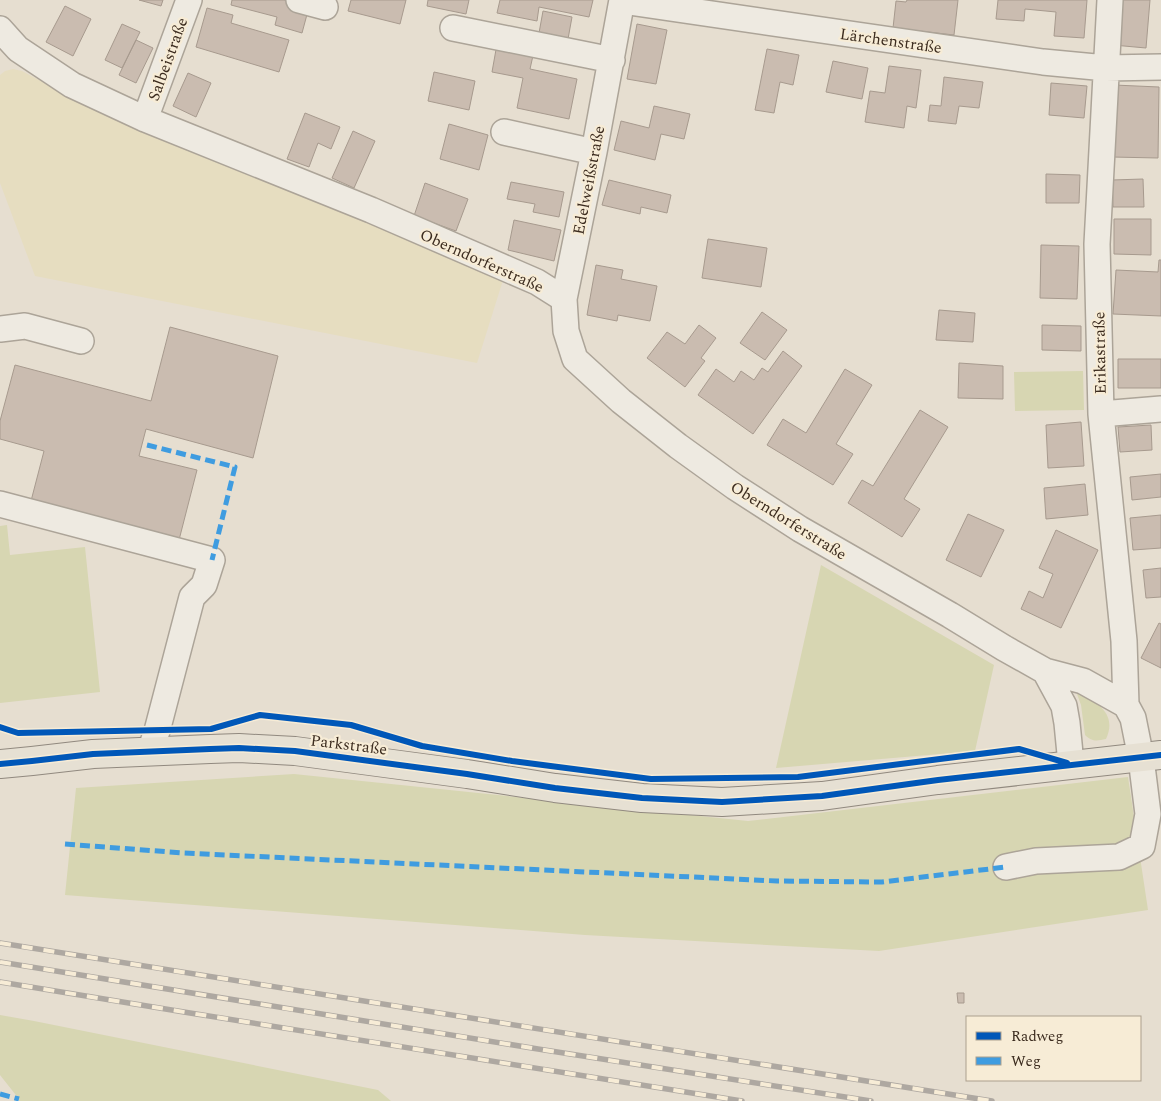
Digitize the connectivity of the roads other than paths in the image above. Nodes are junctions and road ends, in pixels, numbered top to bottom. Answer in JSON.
{"nodes":[{"id":1,"x":189,"y":0,"type":"edge"},
{"id":2,"x":299,"y":0,"type":"edge"},
{"id":3,"x":622,"y":0,"type":"edge"},
{"id":4,"x":1110,"y":0,"type":"edge"},
{"id":5,"x":325,"y":7,"type":"dead end"},
{"id":6,"x":454,"y":28,"type":"dead end"},
{"id":7,"x":0,"y":29,"type":"edge"},
{"id":8,"x":9,"y":55,"type":"edge"},
{"id":9,"x":612,"y":60,"type":"junction"},
{"id":10,"x":1161,"y":67,"type":"edge"},
{"id":11,"x":1106,"y":68,"type":"junction"},
{"id":12,"x":145,"y":119,"type":"junction"},
{"id":13,"x":504,"y":132,"type":"dead end"},
{"id":14,"x":594,"y":152,"type":"junction"},
{"id":15,"x":564,"y":299,"type":"junction"},
{"id":16,"x":0,"y":329,"type":"edge"},
{"id":17,"x":82,"y":341,"type":"dead end"},
{"id":18,"x":1161,"y":409,"type":"edge"},
{"id":19,"x":1101,"y":414,"type":"junction"},
{"id":20,"x":0,"y":504,"type":"edge"},
{"id":21,"x":1045,"y":671,"type":"junction"},
{"id":22,"x":1126,"y":705,"type":"junction"},
{"id":23,"x":150,"y":752,"type":"junction"},
{"id":24,"x":0,"y":753,"type":"edge"},
{"id":25,"x":1151,"y":756,"type":"edge"},
{"id":26,"x":32,"y":761,"type":"junction"},
{"id":27,"x":0,"y":764,"type":"edge"},
{"id":28,"x":1071,"y":764,"type":"junction"},
{"id":29,"x":1006,"y":867,"type":"dead end"}],
"edges":[{"from":1,"to":12,"type":"street","name":"Salbeistraße"},
{"from":2,"to":5,"type":"street"},
{"from":3,"to":9,"type":"street","name":"Edelweißstraße"},
{"from":3,"to":11,"type":"street","name":"Lärchenstraße"},
{"from":4,"to":11,"type":"street","name":"Erikastraße"},
{"from":6,"to":9,"type":"street"},
{"from":7,"to":8,"type":"street","name":"Oberndorferstraße"},
{"from":8,"to":12,"type":"street","name":"Oberndorferstraße"},
{"from":9,"to":14,"type":"street","name":"Edelweißstraße"},
{"from":10,"to":11,"type":"street","name":"Lärchenstraße"},
{"from":11,"to":19,"type":"street","name":"Erikastraße"},
{"from":12,"to":15,"type":"street","name":"Oberndorferstraße"},
{"from":13,"to":14,"type":"street"},
{"from":14,"to":15,"type":"street","name":"Edelweißstraße"},
{"from":15,"to":21,"type":"street","name":"Oberndorferstraße"},
{"from":16,"to":17,"type":"street"},
{"from":18,"to":19,"type":"street"},
{"from":19,"to":22,"type":"street","name":"Erikastraße"},
{"from":20,"to":23,"type":"street"},
{"from":21,"to":22,"type":"street","name":"Oberndorferstraße"},
{"from":21,"to":28,"type":"street"},
{"from":22,"to":25,"type":"street"},
{"from":23,"to":26,"type":"main road","name":"Parkstraße"},
{"from":23,"to":28,"type":"main road","name":"Parkstraße"},
{"from":24,"to":26,"type":"main road"},
{"from":25,"to":28,"type":"main road","name":"Parkstraße"},
{"from":25,"to":29,"type":"street"},
{"from":26,"to":27,"type":"main road","name":"Parkstraße"}]}
